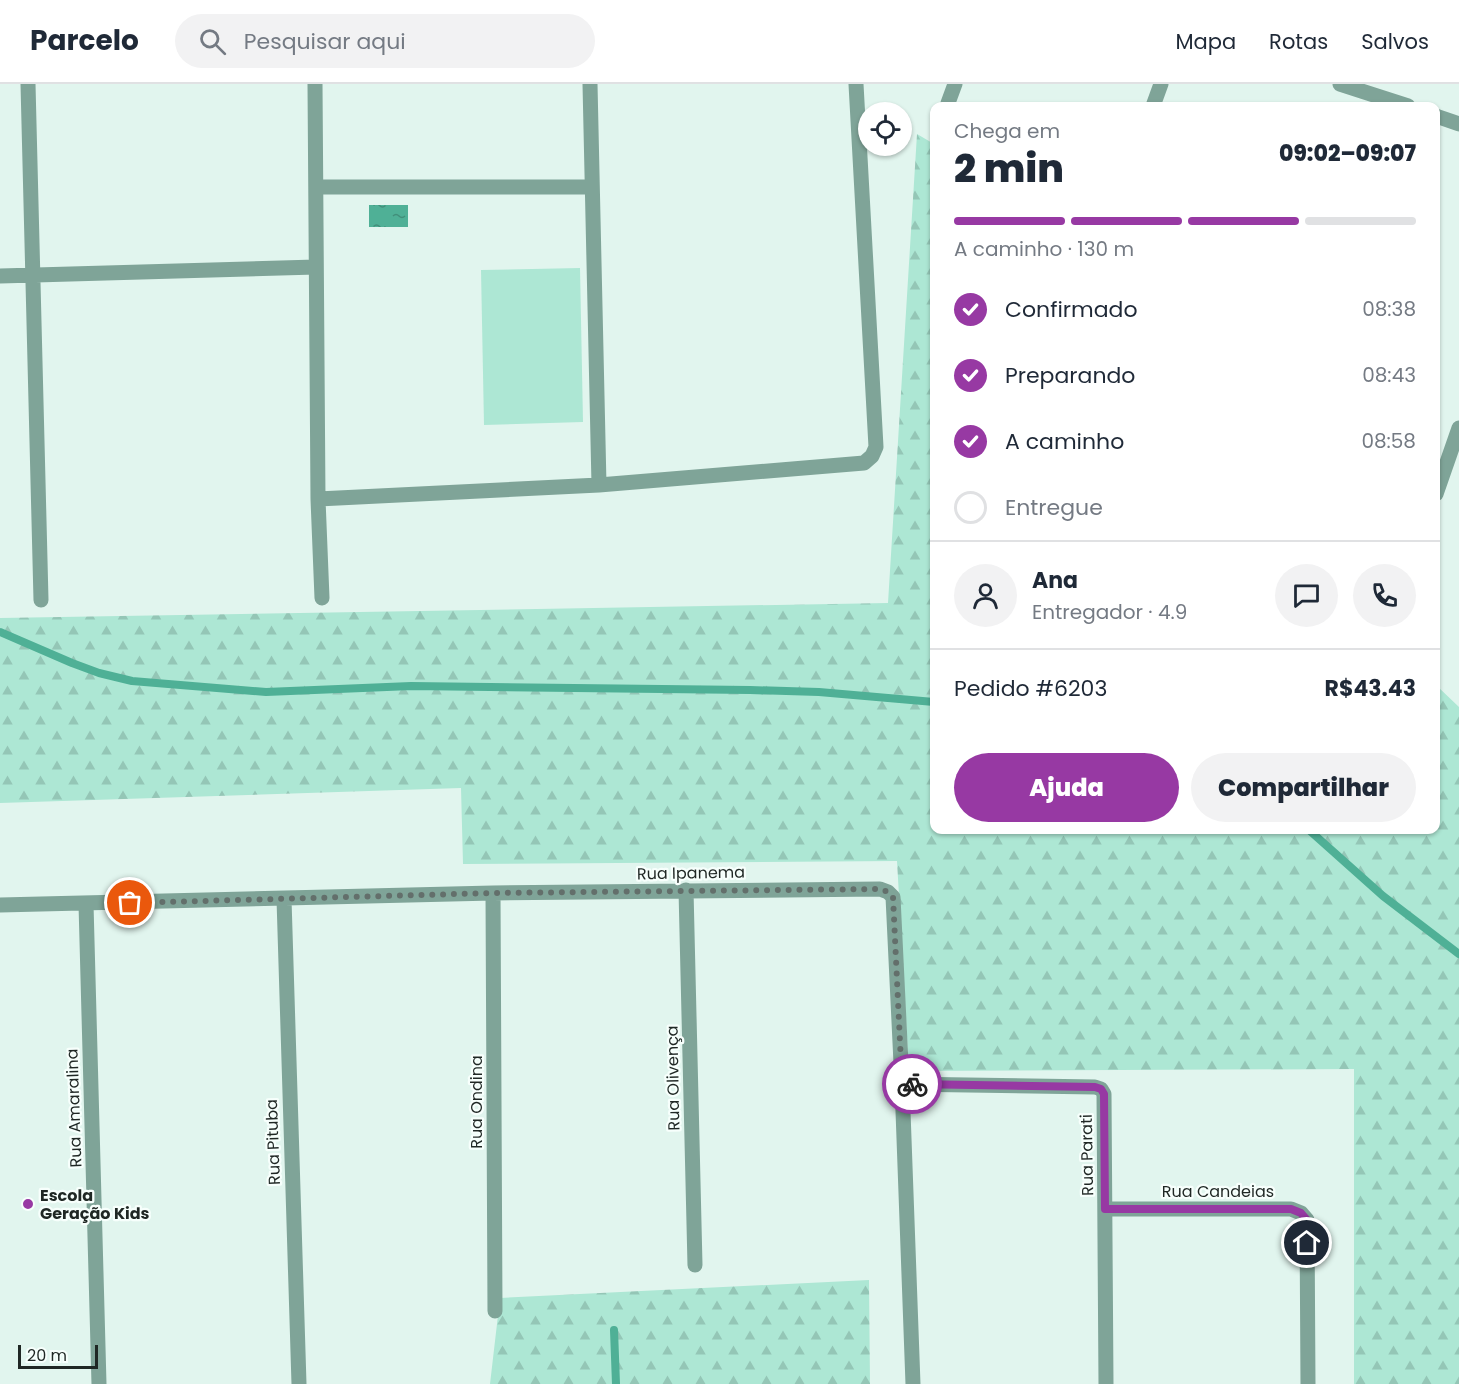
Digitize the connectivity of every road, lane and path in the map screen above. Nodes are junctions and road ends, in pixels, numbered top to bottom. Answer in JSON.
{"nodes":[{"id":1,"x":28,"y":84,"type":"edge"},
{"id":2,"x":315,"y":84,"type":"edge"},
{"id":3,"x":590,"y":84,"type":"edge"},
{"id":4,"x":856,"y":84,"type":"edge"},
{"id":5,"x":955,"y":84,"type":"edge"},
{"id":6,"x":1161,"y":84,"type":"edge"},
{"id":7,"x":1340,"y":84,"type":"edge"},
{"id":8,"x":1371,"y":95,"type":"edge"},
{"id":9,"x":948,"y":102,"type":"edge"},
{"id":10,"x":1154,"y":102,"type":"edge"},
{"id":11,"x":1395,"y":102,"type":"edge"},
{"id":12,"x":1440,"y":117,"type":"edge"},
{"id":13,"x":1459,"y":124,"type":"edge"},
{"id":14,"x":592,"y":187,"type":"junction"},
{"id":15,"x":316,"y":188,"type":"junction"},
{"id":16,"x":316,"y":267,"type":"junction"},
{"id":17,"x":0,"y":276,"type":"edge"},
{"id":18,"x":33,"y":276,"type":"junction"},
{"id":19,"x":1459,"y":428,"type":"edge"},
{"id":20,"x":1440,"y":483,"type":"edge"},
{"id":21,"x":599,"y":485,"type":"junction"},
{"id":22,"x":318,"y":499,"type":"junction"},
{"id":23,"x":322,"y":598,"type":"dead end"},
{"id":24,"x":41,"y":600,"type":"dead end"},
{"id":25,"x":686,"y":890,"type":"junction"},
{"id":26,"x":493,"y":893,"type":"junction"},
{"id":27,"x":284,"y":899,"type":"junction"},
{"id":28,"x":86,"y":904,"type":"junction"},
{"id":29,"x":0,"y":906,"type":"edge"},
{"id":30,"x":902,"y":1084,"type":"junction"},
{"id":31,"x":1105,"y":1209,"type":"junction"},
{"id":32,"x":695,"y":1265,"type":"dead end"},
{"id":33,"x":495,"y":1311,"type":"dead end"},
{"id":34,"x":99,"y":1384,"type":"edge"},
{"id":35,"x":299,"y":1384,"type":"edge"},
{"id":36,"x":913,"y":1384,"type":"edge"},
{"id":37,"x":1106,"y":1384,"type":"edge"},
{"id":38,"x":1308,"y":1384,"type":"edge"}],
"edges":[{"from":1,"to":18,"type":"street"},
{"from":2,"to":15,"type":"street"},
{"from":3,"to":14,"type":"street"},
{"from":4,"to":21,"type":"street"},
{"from":5,"to":9,"type":"street"},
{"from":6,"to":10,"type":"street"},
{"from":7,"to":8,"type":"street"},
{"from":8,"to":11,"type":"street"},
{"from":12,"to":13,"type":"street"},
{"from":14,"to":15,"type":"street"},
{"from":14,"to":21,"type":"street"},
{"from":15,"to":16,"type":"street"},
{"from":16,"to":18,"type":"street"},
{"from":16,"to":22,"type":"street"},
{"from":17,"to":18,"type":"street"},
{"from":18,"to":24,"type":"street"},
{"from":19,"to":20,"type":"street"},
{"from":21,"to":22,"type":"street"},
{"from":22,"to":23,"type":"street"},
{"from":25,"to":26,"type":"street","name":"Rua Ipanema"},
{"from":25,"to":30,"type":"street","name":"Rua Ipanema"},
{"from":25,"to":32,"type":"street","name":"Rua Olivença"},
{"from":26,"to":27,"type":"street","name":"Rua Ipanema"},
{"from":26,"to":33,"type":"street","name":"Rua Ondina"},
{"from":27,"to":28,"type":"street","name":"Rua Ipanema"},
{"from":27,"to":35,"type":"street","name":"Rua Pituba"},
{"from":28,"to":29,"type":"street","name":"Rua Ipanema"},
{"from":28,"to":34,"type":"street","name":"Rua Amaralina"},
{"from":30,"to":31,"type":"street","name":"Rua Parati"},
{"from":30,"to":36,"type":"street","name":"Rua Ipanema"},
{"from":31,"to":37,"type":"street","name":"Rua Parati"},
{"from":31,"to":38,"type":"street","name":"Rua Candeias"}]}
